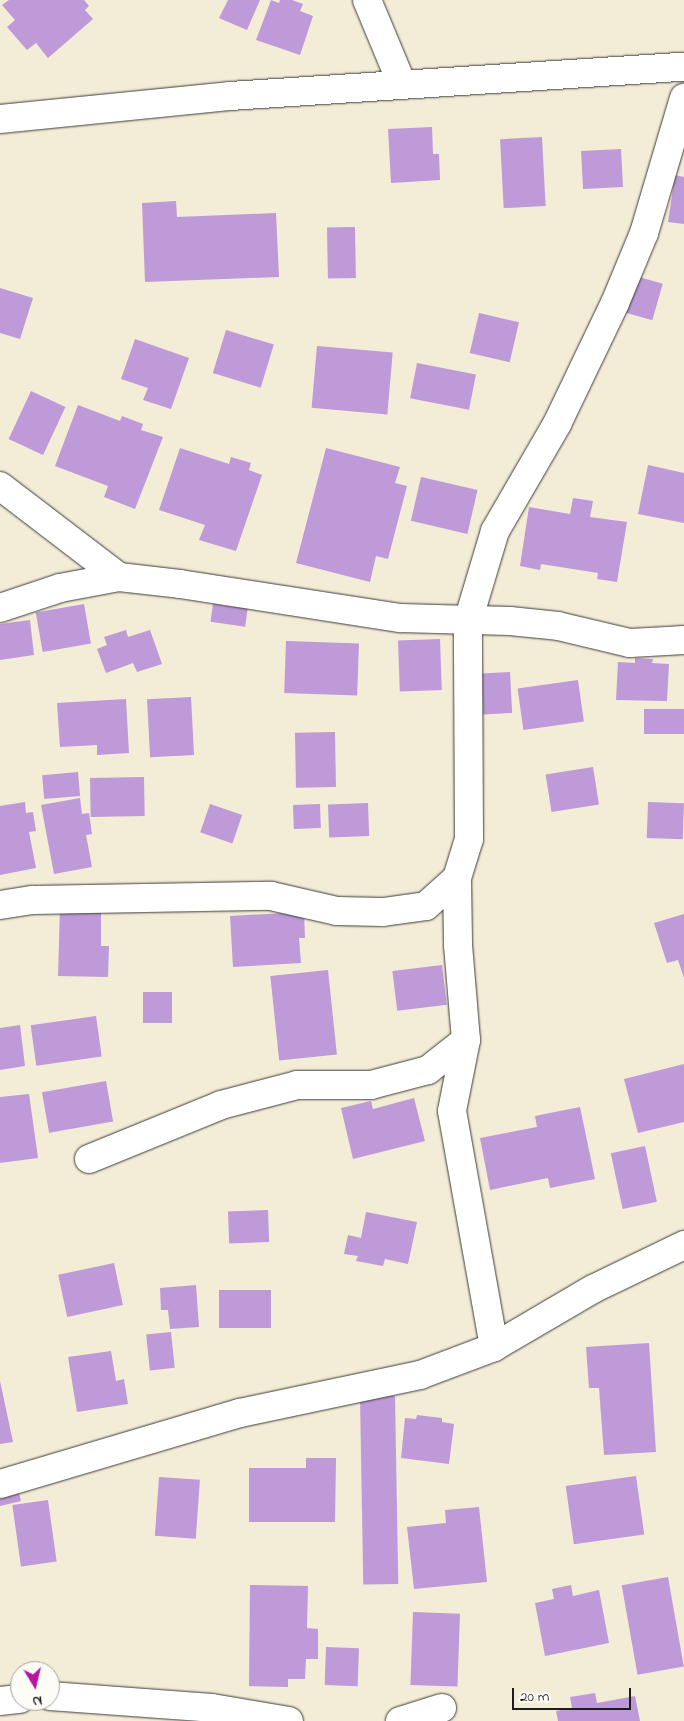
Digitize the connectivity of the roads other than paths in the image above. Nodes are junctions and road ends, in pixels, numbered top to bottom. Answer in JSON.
{"nodes":[{"id":1,"x":367,"y":0,"type":"edge"},
{"id":2,"x":684,"y":67,"type":"edge"},
{"id":3,"x":402,"y":84,"type":"junction"},
{"id":4,"x":684,"y":98,"type":"edge"},
{"id":5,"x":0,"y":119,"type":"edge"},
{"id":6,"x":0,"y":486,"type":"edge"},
{"id":7,"x":118,"y":577,"type":"junction"},
{"id":8,"x":0,"y":608,"type":"edge"},
{"id":9,"x":468,"y":621,"type":"junction"},
{"id":10,"x":684,"y":640,"type":"edge"},
{"id":11,"x":457,"y":878,"type":"junction"},
{"id":12,"x":0,"y":905,"type":"edge"},
{"id":13,"x":466,"y":1040,"type":"junction"},
{"id":14,"x":89,"y":1160,"type":"dead end"},
{"id":15,"x":684,"y":1245,"type":"edge"},
{"id":16,"x":494,"y":1347,"type":"junction"},
{"id":17,"x":0,"y":1484,"type":"edge"},
{"id":18,"x":60,"y":1697,"type":"edge"},
{"id":19,"x":442,"y":1708,"type":"dead end"},
{"id":20,"x":289,"y":1721,"type":"edge"},
{"id":21,"x":400,"y":1721,"type":"edge"}],
"edges":[{"from":1,"to":3,"type":"street"},
{"from":2,"to":3,"type":"street"},
{"from":3,"to":5,"type":"street"},
{"from":4,"to":9,"type":"street"},
{"from":6,"to":7,"type":"street"},
{"from":7,"to":8,"type":"street"},
{"from":7,"to":9,"type":"street"},
{"from":9,"to":10,"type":"street"},
{"from":9,"to":11,"type":"street"},
{"from":11,"to":12,"type":"street"},
{"from":11,"to":13,"type":"street"},
{"from":13,"to":14,"type":"street"},
{"from":13,"to":16,"type":"street"},
{"from":15,"to":16,"type":"street"},
{"from":16,"to":17,"type":"street"},
{"from":18,"to":20,"type":"street"},
{"from":19,"to":21,"type":"street"}]}
